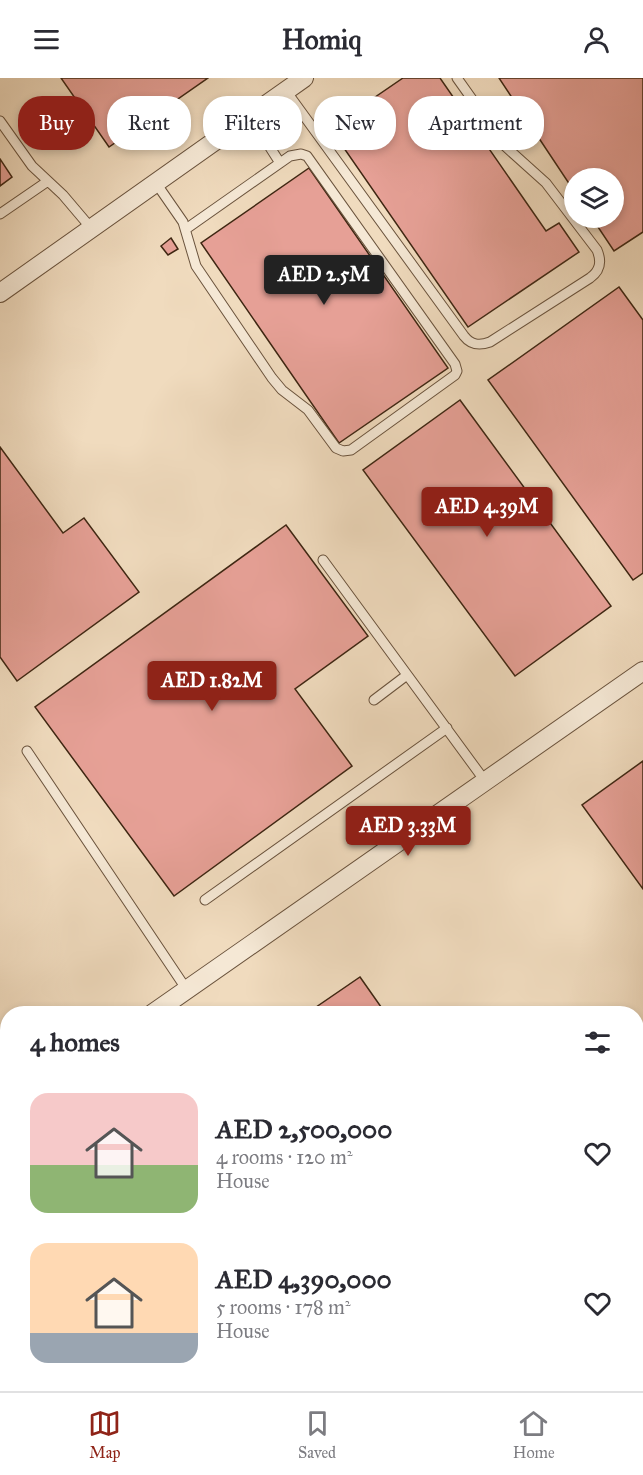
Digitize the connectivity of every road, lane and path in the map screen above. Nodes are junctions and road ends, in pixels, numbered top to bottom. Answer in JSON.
{"nodes":[{"id":1,"x":304,"y":78,"type":"edge"},
{"id":2,"x":457,"y":78,"type":"edge"},
{"id":3,"x":286,"y":91,"type":"junction"},
{"id":4,"x":279,"y":96,"type":"edge"},
{"id":5,"x":0,"y":121,"type":"edge"},
{"id":6,"x":203,"y":150,"type":"edge"},
{"id":7,"x":272,"y":150,"type":"edge"},
{"id":8,"x":280,"y":163,"type":"junction"},
{"id":9,"x":48,"y":181,"type":"junction"},
{"id":10,"x":156,"y":183,"type":"junction"},
{"id":11,"x":0,"y":214,"type":"edge"},
{"id":12,"x":91,"y":228,"type":"junction"},
{"id":13,"x":186,"y":229,"type":"junction"},
{"id":14,"x":0,"y":293,"type":"edge"},
{"id":15,"x":323,"y":560,"type":"dead end"},
{"id":16,"x":643,"y":671,"type":"edge"},
{"id":17,"x":408,"y":675,"type":"junction"},
{"id":18,"x":374,"y":700,"type":"dead end"},
{"id":19,"x":447,"y":728,"type":"junction"},
{"id":20,"x":27,"y":751,"type":"dead end"},
{"id":21,"x":485,"y":781,"type":"junction"},
{"id":22,"x":205,"y":900,"type":"dead end"},
{"id":23,"x":187,"y":990,"type":"junction"},
{"id":24,"x":164,"y":1006,"type":"edge"}],
"edges":[{"from":1,"to":3,"type":"street"},
{"from":2,"to":3,"type":"lane"},
{"from":3,"to":4,"type":"street"},
{"from":5,"to":9,"type":"lane"},
{"from":6,"to":10,"type":"street"},
{"from":7,"to":8,"type":"lane"},
{"from":8,"to":13,"type":"lane"},
{"from":8,"to":13,"type":"lane"},
{"from":9,"to":11,"type":"lane"},
{"from":9,"to":12,"type":"lane"},
{"from":10,"to":12,"type":"street"},
{"from":10,"to":13,"type":"lane"},
{"from":12,"to":14,"type":"street"},
{"from":15,"to":17,"type":"lane"},
{"from":16,"to":21,"type":"street"},
{"from":17,"to":18,"type":"lane"},
{"from":17,"to":19,"type":"lane"},
{"from":19,"to":21,"type":"lane"},
{"from":19,"to":22,"type":"lane"},
{"from":20,"to":23,"type":"lane"},
{"from":21,"to":23,"type":"street"},
{"from":23,"to":24,"type":"street"}]}
